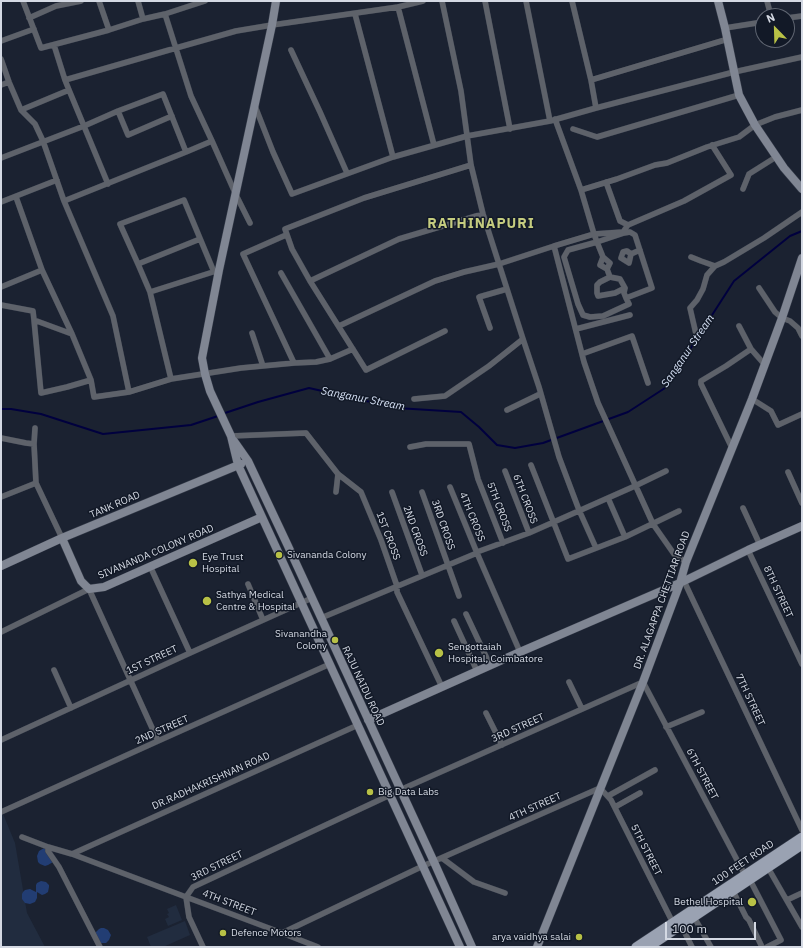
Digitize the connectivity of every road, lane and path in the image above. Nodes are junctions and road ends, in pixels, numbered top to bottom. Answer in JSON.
{"nodes":[{"id":1,"x":23,"y":1,"type":"edge"},
{"id":2,"x":81,"y":1,"type":"edge"},
{"id":3,"x":100,"y":1,"type":"edge"},
{"id":4,"x":138,"y":1,"type":"edge"},
{"id":5,"x":205,"y":1,"type":"edge"},
{"id":6,"x":276,"y":1,"type":"edge"},
{"id":7,"x":423,"y":1,"type":"edge"},
{"id":8,"x":442,"y":1,"type":"edge"},
{"id":9,"x":484,"y":1,"type":"edge"},
{"id":10,"x":526,"y":1,"type":"edge"},
{"id":11,"x":572,"y":1,"type":"edge"},
{"id":12,"x":718,"y":1,"type":"edge"},
{"id":13,"x":55,"y":4,"type":"edge"},
{"id":14,"x":398,"y":7,"type":"junction"},
{"id":15,"x":166,"y":14,"type":"junction"},
{"id":16,"x":355,"y":14,"type":"junction"},
{"id":17,"x":29,"y":18,"type":"junction"},
{"id":18,"x":143,"y":19,"type":"junction"},
{"id":19,"x":755,"y":23,"type":"edge"},
{"id":20,"x":272,"y":25,"type":"junction"},
{"id":21,"x":725,"y":28,"type":"junction"},
{"id":22,"x":34,"y":29,"type":"junction"},
{"id":23,"x":109,"y":30,"type":"junction"},
{"id":24,"x":728,"y":38,"type":"junction"},
{"id":25,"x":1,"y":42,"type":"edge"},
{"id":26,"x":54,"y":45,"type":"junction"},
{"id":27,"x":176,"y":48,"type":"junction"},
{"id":28,"x":291,"y":50,"type":"dead end"},
{"id":29,"x":802,"y":57,"type":"edge"},
{"id":30,"x":1,"y":59,"type":"edge"},
{"id":31,"x":734,"y":72,"type":"junction"},
{"id":32,"x":65,"y":80,"type":"junction"},
{"id":33,"x":591,"y":80,"type":"junction"},
{"id":34,"x":9,"y":82,"type":"junction"},
{"id":35,"x":1,"y":85,"type":"edge"},
{"id":36,"x":69,"y":90,"type":"junction"},
{"id":37,"x":739,"y":95,"type":"junction"},
{"id":38,"x":254,"y":105,"type":"junction"},
{"id":39,"x":596,"y":108,"type":"junction"},
{"id":40,"x":21,"y":110,"type":"junction"},
{"id":41,"x":802,"y":110,"type":"edge"},
{"id":42,"x":118,"y":111,"type":"junction"},
{"id":43,"x":172,"y":116,"type":"junction"},
{"id":44,"x":553,"y":120,"type":"junction"},
{"id":45,"x":756,"y":125,"type":"junction"},
{"id":46,"x":84,"y":126,"type":"junction"},
{"id":47,"x":510,"y":129,"type":"junction"},
{"id":48,"x":573,"y":129,"type":"dead end"},
{"id":49,"x":467,"y":136,"type":"junction"},
{"id":50,"x":212,"y":141,"type":"junction"},
{"id":51,"x":43,"y":142,"type":"junction"},
{"id":52,"x":434,"y":145,"type":"junction"},
{"id":53,"x":712,"y":145,"type":"junction"},
{"id":54,"x":186,"y":152,"type":"junction"},
{"id":55,"x":393,"y":157,"type":"junction"},
{"id":56,"x":776,"y":157,"type":"junction"},
{"id":57,"x":1,"y":158,"type":"edge"},
{"id":58,"x":471,"y":165,"type":"junction"},
{"id":59,"x":347,"y":173,"type":"junction"},
{"id":60,"x":56,"y":180,"type":"junction"},
{"id":61,"x":606,"y":182,"type":"junction"},
{"id":62,"x":108,"y":184,"type":"junction"},
{"id":63,"x":743,"y":189,"type":"dead end"},
{"id":64,"x":802,"y":189,"type":"edge"},
{"id":65,"x":581,"y":190,"type":"junction"},
{"id":66,"x":236,"y":195,"type":"junction"},
{"id":67,"x":16,"y":197,"type":"junction"},
{"id":68,"x":64,"y":201,"type":"junction"},
{"id":69,"x":1,"y":202,"type":"edge"},
{"id":70,"x":802,"y":212,"type":"edge"},
{"id":71,"x":483,"y":214,"type":"junction"},
{"id":72,"x":250,"y":223,"type":"dead end"},
{"id":73,"x":628,"y":225,"type":"junction"},
{"id":74,"x":594,"y":234,"type":"junction"},
{"id":75,"x":286,"y":235,"type":"junction"},
{"id":76,"x":200,"y":239,"type":"junction"},
{"id":77,"x":597,"y":242,"type":"junction"},
{"id":78,"x":554,"y":246,"type":"junction"},
{"id":79,"x":640,"y":250,"type":"junction"},
{"id":80,"x":631,"y":254,"type":"dead end"},
{"id":81,"x":691,"y":256,"type":"dead end"},
{"id":82,"x":802,"y":258,"type":"edge"},
{"id":83,"x":138,"y":264,"type":"junction"},
{"id":84,"x":499,"y":264,"type":"junction"},
{"id":85,"x":715,"y":266,"type":"junction"},
{"id":86,"x":42,"y":270,"type":"junction"},
{"id":87,"x":217,"y":271,"type":"junction"},
{"id":88,"x":800,"y":271,"type":"edge"},
{"id":89,"x":281,"y":273,"type":"dead end"},
{"id":90,"x":610,"y":277,"type":"junction"},
{"id":91,"x":310,"y":280,"type":"junction"},
{"id":92,"x":1,"y":287,"type":"edge"},
{"id":93,"x":625,"y":288,"type":"junction"},
{"id":94,"x":759,"y":288,"type":"dead end"},
{"id":95,"x":507,"y":289,"type":"junction"},
{"id":96,"x":150,"y":292,"type":"junction"},
{"id":97,"x":626,"y":298,"type":"junction"},
{"id":98,"x":1,"y":305,"type":"edge"},
{"id":99,"x":630,"y":315,"type":"dead end"},
{"id":100,"x":782,"y":318,"type":"junction"},
{"id":101,"x":34,"y":320,"type":"junction"},
{"id":102,"x":339,"y":326,"type":"junction"},
{"id":103,"x":739,"y":326,"type":"dead end"},
{"id":104,"x":490,"y":328,"type":"dead end"},
{"id":105,"x":576,"y":329,"type":"junction"},
{"id":106,"x":445,"y":331,"type":"dead end"},
{"id":107,"x":252,"y":333,"type":"dead end"},
{"id":108,"x":72,"y":334,"type":"junction"},
{"id":109,"x":696,"y":334,"type":"dead end"},
{"id":110,"x":802,"y":336,"type":"edge"},
{"id":111,"x":523,"y":339,"type":"junction"},
{"id":112,"x":353,"y":349,"type":"junction"},
{"id":113,"x":751,"y":349,"type":"junction"},
{"id":114,"x":582,"y":354,"type":"junction"},
{"id":115,"x":330,"y":359,"type":"junction"},
{"id":116,"x":294,"y":363,"type":"junction"},
{"id":117,"x":765,"y":365,"type":"junction"},
{"id":118,"x":263,"y":366,"type":"junction"},
{"id":119,"x":205,"y":374,"type":"junction"},
{"id":120,"x":171,"y":379,"type":"junction"},
{"id":121,"x":91,"y":380,"type":"junction"},
{"id":122,"x":648,"y":382,"type":"dead end"},
{"id":123,"x":129,"y":392,"type":"junction"},
{"id":124,"x":540,"y":394,"type":"junction"},
{"id":125,"x":414,"y":398,"type":"dead end"},
{"id":126,"x":752,"y":399,"type":"junction"},
{"id":127,"x":507,"y":410,"type":"dead end"},
{"id":128,"x":802,"y":414,"type":"edge"},
{"id":129,"x":35,"y":428,"type":"dead end"},
{"id":130,"x":230,"y":436,"type":"junction"},
{"id":131,"x":1,"y":438,"type":"edge"},
{"id":132,"x":34,"y":444,"type":"junction"},
{"id":133,"x":410,"y":447,"type":"dead end"},
{"id":134,"x":732,"y":448,"type":"junction"},
{"id":135,"x":248,"y":461,"type":"junction"},
{"id":136,"x":238,"y":465,"type":"junction"},
{"id":137,"x":531,"y":465,"type":"dead end"},
{"id":138,"x":505,"y":471,"type":"dead end"},
{"id":139,"x":666,"y":471,"type":"dead end"},
{"id":140,"x":788,"y":472,"type":"dead end"},
{"id":141,"x":338,"y":474,"type":"junction"},
{"id":142,"x":36,"y":483,"type":"junction"},
{"id":143,"x":636,"y":486,"type":"junction"},
{"id":144,"x":450,"y":487,"type":"dead end"},
{"id":145,"x":336,"y":492,"type":"dead end"},
{"id":146,"x":392,"y":492,"type":"dead end"},
{"id":147,"x":422,"y":492,"type":"dead end"},
{"id":148,"x":1,"y":497,"type":"edge"},
{"id":149,"x":608,"y":498,"type":"junction"},
{"id":150,"x":802,"y":503,"type":"edge"},
{"id":151,"x":743,"y":508,"type":"dead end"},
{"id":152,"x":580,"y":510,"type":"junction"},
{"id":153,"x":679,"y":512,"type":"dead end"},
{"id":154,"x":262,"y":517,"type":"junction"},
{"id":155,"x":554,"y":522,"type":"junction"},
{"id":156,"x":653,"y":524,"type":"junction"},
{"id":157,"x":802,"y":526,"type":"edge"},
{"id":158,"x":529,"y":534,"type":"junction"},
{"id":159,"x":625,"y":537,"type":"junction"},
{"id":160,"x":62,"y":538,"type":"junction"},
{"id":161,"x":503,"y":543,"type":"junction"},
{"id":162,"x":760,"y":545,"type":"junction"},
{"id":163,"x":596,"y":548,"type":"junction"},
{"id":164,"x":748,"y":550,"type":"junction"},
{"id":165,"x":477,"y":553,"type":"junction"},
{"id":166,"x":686,"y":562,"type":"junction"},
{"id":167,"x":448,"y":565,"type":"junction"},
{"id":168,"x":1,"y":566,"type":"edge"},
{"id":169,"x":150,"y":566,"type":"junction"},
{"id":170,"x":422,"y":575,"type":"junction"},
{"id":171,"x":680,"y":583,"type":"junction"},
{"id":172,"x":248,"y":584,"type":"dead end"},
{"id":173,"x":397,"y":586,"type":"junction"},
{"id":174,"x":89,"y":589,"type":"junction"},
{"id":175,"x":459,"y":596,"type":"dead end"},
{"id":176,"x":312,"y":598,"type":"junction"},
{"id":177,"x":302,"y":602,"type":"junction"},
{"id":178,"x":466,"y":614,"type":"dead end"},
{"id":179,"x":321,"y":618,"type":"junction"},
{"id":180,"x":263,"y":620,"type":"junction"},
{"id":181,"x":454,"y":621,"type":"dead end"},
{"id":182,"x":1,"y":632,"type":"edge"},
{"id":183,"x":520,"y":652,"type":"junction"},
{"id":184,"x":190,"y":653,"type":"junction"},
{"id":185,"x":330,"y":664,"type":"junction"},
{"id":186,"x":802,"y":664,"type":"edge"},
{"id":187,"x":490,"y":665,"type":"junction"},
{"id":188,"x":54,"y":670,"type":"dead end"},
{"id":189,"x":477,"y":671,"type":"junction"},
{"id":190,"x":130,"y":681,"type":"junction"},
{"id":191,"x":569,"y":682,"type":"dead end"},
{"id":192,"x":642,"y":682,"type":"junction"},
{"id":193,"x":442,"y":687,"type":"junction"},
{"id":194,"x":71,"y":708,"type":"junction"},
{"id":195,"x":582,"y":709,"type":"junction"},
{"id":196,"x":702,"y":712,"type":"dead end"},
{"id":197,"x":486,"y":713,"type":"dead end"},
{"id":198,"x":368,"y":720,"type":"junction"},
{"id":199,"x":358,"y":724,"type":"junction"},
{"id":200,"x":666,"y":726,"type":"junction"},
{"id":201,"x":1,"y":740,"type":"edge"},
{"id":202,"x":158,"y":741,"type":"junction"},
{"id":203,"x":502,"y":745,"type":"junction"},
{"id":204,"x":655,"y":770,"type":"dead end"},
{"id":205,"x":600,"y":788,"type":"junction"},
{"id":206,"x":400,"y":790,"type":"junction"},
{"id":207,"x":640,"y":793,"type":"dead end"},
{"id":208,"x":390,"y":795,"type":"junction"},
{"id":209,"x":608,"y":796,"type":"junction"},
{"id":210,"x":614,"y":807,"type":"junction"},
{"id":211,"x":1,"y":812,"type":"edge"},
{"id":212,"x":802,"y":830,"type":"edge"},
{"id":213,"x":22,"y":836,"type":"dead end"},
{"id":214,"x":802,"y":837,"type":"edge"},
{"id":215,"x":802,"y":845,"type":"edge"},
{"id":216,"x":48,"y":847,"type":"junction"},
{"id":217,"x":72,"y":854,"type":"junction"},
{"id":218,"x":442,"y":858,"type":"junction"},
{"id":219,"x":434,"y":862,"type":"junction"},
{"id":220,"x":766,"y":865,"type":"junction"},
{"id":221,"x":423,"y":866,"type":"junction"},
{"id":222,"x":748,"y":878,"type":"junction"},
{"id":223,"x":733,"y":891,"type":"junction"},
{"id":224,"x":505,"y":893,"type":"dead end"},
{"id":225,"x":802,"y":893,"type":"edge"},
{"id":226,"x":186,"y":896,"type":"junction"},
{"id":227,"x":787,"y":900,"type":"junction"},
{"id":228,"x":694,"y":917,"type":"junction"},
{"id":229,"x":677,"y":924,"type":"junction"},
{"id":230,"x":802,"y":927,"type":"edge"},
{"id":231,"x":282,"y":933,"type":"junction"},
{"id":232,"x":100,"y":947,"type":"edge"},
{"id":233,"x":203,"y":947,"type":"edge"},
{"id":234,"x":318,"y":947,"type":"edge"},
{"id":235,"x":460,"y":947,"type":"edge"},
{"id":236,"x":472,"y":947,"type":"edge"},
{"id":237,"x":537,"y":947,"type":"edge"},
{"id":238,"x":636,"y":947,"type":"edge"},
{"id":239,"x":649,"y":947,"type":"edge"},
{"id":240,"x":692,"y":947,"type":"edge"},
{"id":241,"x":711,"y":947,"type":"edge"},
{"id":242,"x":762,"y":947,"type":"edge"},
{"id":243,"x":766,"y":947,"type":"edge"}],
"edges":[{"from":1,"to":17,"type":"street"},
{"from":2,"to":13,"type":"street"},
{"from":3,"to":23,"type":"street"},
{"from":4,"to":18,"type":"street"},
{"from":5,"to":15,"type":"street"},
{"from":6,"to":20,"type":"street"},
{"from":7,"to":14,"type":"street"},
{"from":8,"to":49,"type":"street"},
{"from":9,"to":47,"type":"street"},
{"from":10,"to":44,"type":"street"},
{"from":11,"to":33,"type":"street"},
{"from":12,"to":21,"type":"street"},
{"from":13,"to":17,"type":"street"},
{"from":14,"to":16,"type":"street"},
{"from":14,"to":52,"type":"street"},
{"from":15,"to":18,"type":"street"},
{"from":15,"to":27,"type":"street"},
{"from":16,"to":20,"type":"street"},
{"from":16,"to":55,"type":"street"},
{"from":17,"to":22,"type":"street"},
{"from":18,"to":23,"type":"street"},
{"from":19,"to":21,"type":"street"},
{"from":20,"to":27,"type":"street"},
{"from":20,"to":38,"type":"street"},
{"from":21,"to":24,"type":"street"},
{"from":22,"to":25,"type":"street"},
{"from":22,"to":26,"type":"street"},
{"from":23,"to":26,"type":"street"},
{"from":24,"to":31,"type":"street"},
{"from":24,"to":33,"type":"street"},
{"from":26,"to":32,"type":"street"},
{"from":27,"to":32,"type":"street"},
{"from":27,"to":50,"type":"street"},
{"from":28,"to":59,"type":"street"},
{"from":29,"to":31,"type":"street"},
{"from":30,"to":34,"type":"street"},
{"from":31,"to":37,"type":"street"},
{"from":31,"to":39,"type":"street"},
{"from":32,"to":36,"type":"street"},
{"from":33,"to":39,"type":"street"},
{"from":34,"to":35,"type":"street"},
{"from":34,"to":40,"type":"street"},
{"from":36,"to":40,"type":"street"},
{"from":36,"to":46,"type":"street"},
{"from":37,"to":45,"type":"street"},
{"from":37,"to":48,"type":"street"},
{"from":38,"to":59,"type":"street"},
{"from":38,"to":66,"type":"street"},
{"from":39,"to":44,"type":"street"},
{"from":40,"to":51,"type":"street"},
{"from":41,"to":45,"type":"street"},
{"from":42,"to":43,"type":"street"},
{"from":42,"to":43,"type":"street"},
{"from":42,"to":46,"type":"street"},
{"from":43,"to":54,"type":"street"},
{"from":44,"to":47,"type":"street"},
{"from":44,"to":65,"type":"street"},
{"from":45,"to":53,"type":"street"},
{"from":45,"to":56,"type":"street"},
{"from":46,"to":51,"type":"street"},
{"from":46,"to":62,"type":"street"},
{"from":47,"to":49,"type":"street"},
{"from":49,"to":52,"type":"street"},
{"from":49,"to":58,"type":"street"},
{"from":50,"to":54,"type":"street"},
{"from":50,"to":66,"type":"street"},
{"from":51,"to":57,"type":"street"},
{"from":51,"to":60,"type":"street"},
{"from":52,"to":55,"type":"street"},
{"from":53,"to":61,"type":"street"},
{"from":53,"to":73,"type":"street"},
{"from":54,"to":62,"type":"street"},
{"from":55,"to":59,"type":"street"},
{"from":56,"to":63,"type":"street"},
{"from":56,"to":64,"type":"street"},
{"from":58,"to":71,"type":"street"},
{"from":58,"to":75,"type":"street"},
{"from":60,"to":67,"type":"street"},
{"from":60,"to":68,"type":"street"},
{"from":61,"to":65,"type":"street"},
{"from":61,"to":73,"type":"street"},
{"from":62,"to":68,"type":"street"},
{"from":65,"to":74,"type":"street"},
{"from":66,"to":72,"type":"street"},
{"from":66,"to":87,"type":"street"},
{"from":67,"to":69,"type":"street"},
{"from":67,"to":86,"type":"street"},
{"from":68,"to":123,"type":"street"},
{"from":70,"to":85,"type":"street"},
{"from":71,"to":84,"type":"street"},
{"from":71,"to":91,"type":"street"},
{"from":73,"to":74,"type":"street"},
{"from":74,"to":77,"type":"street"},
{"from":74,"to":78,"type":"street"},
{"from":75,"to":91,"type":"street"},
{"from":75,"to":116,"type":"street"},
{"from":76,"to":83,"type":"street"},
{"from":76,"to":83,"type":"street"},
{"from":76,"to":87,"type":"street"},
{"from":77,"to":79,"type":"street"},
{"from":77,"to":90,"type":"street"},
{"from":77,"to":97,"type":"street"},
{"from":78,"to":84,"type":"street"},
{"from":78,"to":105,"type":"street"},
{"from":79,"to":80,"type":"street"},
{"from":79,"to":97,"type":"street"},
{"from":81,"to":85,"type":"street"},
{"from":82,"to":88,"type":"street","name":"DR. ALAGAPPA CHETTIAR ROAD"},
{"from":83,"to":96,"type":"street"},
{"from":84,"to":95,"type":"street"},
{"from":84,"to":102,"type":"street"},
{"from":85,"to":109,"type":"street"},
{"from":86,"to":92,"type":"street"},
{"from":86,"to":108,"type":"street"},
{"from":87,"to":96,"type":"street"},
{"from":87,"to":119,"type":"street"},
{"from":88,"to":100,"type":"street","name":"DR. ALAGAPPA CHETTIAR ROAD"},
{"from":89,"to":115,"type":"street"},
{"from":90,"to":93,"type":"street"},
{"from":90,"to":93,"type":"street"},
{"from":91,"to":102,"type":"street"},
{"from":93,"to":97,"type":"street"},
{"from":94,"to":100,"type":"street"},
{"from":95,"to":104,"type":"street"},
{"from":95,"to":111,"type":"street"},
{"from":96,"to":120,"type":"street"},
{"from":98,"to":101,"type":"street"},
{"from":99,"to":105,"type":"street"},
{"from":100,"to":110,"type":"street"},
{"from":100,"to":117,"type":"street","name":"DR. ALAGAPPA CHETTIAR ROAD"},
{"from":101,"to":108,"type":"street"},
{"from":101,"to":121,"type":"street"},
{"from":102,"to":112,"type":"street"},
{"from":103,"to":113,"type":"street"},
{"from":105,"to":114,"type":"street"},
{"from":106,"to":112,"type":"street"},
{"from":107,"to":118,"type":"street"},
{"from":108,"to":121,"type":"street"},
{"from":111,"to":124,"type":"street"},
{"from":111,"to":125,"type":"street"},
{"from":112,"to":115,"type":"street"},
{"from":113,"to":117,"type":"street"},
{"from":113,"to":134,"type":"street"},
{"from":114,"to":122,"type":"street"},
{"from":114,"to":143,"type":"street"},
{"from":115,"to":116,"type":"street"},
{"from":116,"to":118,"type":"street"},
{"from":117,"to":126,"type":"street","name":"DR. ALAGAPPA CHETTIAR ROAD"},
{"from":118,"to":119,"type":"street"},
{"from":119,"to":120,"type":"street"},
{"from":119,"to":130,"type":"street"},
{"from":120,"to":123,"type":"street"},
{"from":121,"to":123,"type":"street"},
{"from":124,"to":127,"type":"street"},
{"from":124,"to":152,"type":"street"},
{"from":126,"to":128,"type":"street"},
{"from":126,"to":134,"type":"street","name":"DR. ALAGAPPA CHETTIAR ROAD"},
{"from":129,"to":132,"type":"street"},
{"from":130,"to":135,"type":"street","name":"RAJU NAIDU ROAD"},
{"from":130,"to":136,"type":"street","name":"RAJU NAIDU ROAD"},
{"from":130,"to":141,"type":"street"},
{"from":131,"to":132,"type":"street"},
{"from":132,"to":142,"type":"street"},
{"from":133,"to":161,"type":"street","name":"5TH CROSS"},
{"from":134,"to":166,"type":"street","name":"DR. ALAGAPPA CHETTIAR ROAD"},
{"from":135,"to":136,"type":"street","name":"TANK ROAD"},
{"from":135,"to":176,"type":"street","name":"RAJU NAIDU ROAD"},
{"from":136,"to":154,"type":"street","name":"RAJU NAIDU ROAD"},
{"from":136,"to":160,"type":"street","name":"TANK ROAD"},
{"from":137,"to":155,"type":"street"},
{"from":138,"to":158,"type":"street","name":"6TH CROSS"},
{"from":139,"to":143,"type":"street"},
{"from":140,"to":150,"type":"street"},
{"from":141,"to":145,"type":"street"},
{"from":141,"to":173,"type":"street","name":"1ST CROSS"},
{"from":142,"to":148,"type":"street"},
{"from":142,"to":160,"type":"street"},
{"from":143,"to":149,"type":"street"},
{"from":143,"to":156,"type":"street"},
{"from":144,"to":165,"type":"street","name":"4TH CROSS"},
{"from":146,"to":170,"type":"street","name":"2ND CROSS"},
{"from":147,"to":167,"type":"street","name":"3RD CROSS"},
{"from":149,"to":152,"type":"street"},
{"from":149,"to":159,"type":"street"},
{"from":151,"to":162,"type":"street"},
{"from":152,"to":155,"type":"street"},
{"from":152,"to":163,"type":"street"},
{"from":153,"to":156,"type":"street"},
{"from":154,"to":169,"type":"street","name":"SIVANANDA COLONY ROAD"},
{"from":154,"to":177,"type":"street","name":"RAJU NAIDU ROAD"},
{"from":155,"to":158,"type":"street"},
{"from":155,"to":163,"type":"street"},
{"from":156,"to":159,"type":"street"},
{"from":156,"to":166,"type":"street"},
{"from":157,"to":162,"type":"street"},
{"from":158,"to":161,"type":"street"},
{"from":159,"to":163,"type":"street"},
{"from":160,"to":168,"type":"street","name":"TANK ROAD"},
{"from":160,"to":174,"type":"street","name":"SIVANANDA COLONY ROAD"},
{"from":161,"to":165,"type":"street"},
{"from":162,"to":164,"type":"street"},
{"from":164,"to":171,"type":"street"},
{"from":164,"to":186,"type":"street","name":"8TH STREET"},
{"from":165,"to":167,"type":"street"},
{"from":165,"to":183,"type":"street","name":"4TH CROSS"},
{"from":166,"to":171,"type":"street","name":"DR. ALAGAPPA CHETTIAR ROAD"},
{"from":167,"to":170,"type":"street"},
{"from":167,"to":175,"type":"street","name":"3RD CROSS"},
{"from":169,"to":174,"type":"street","name":"SIVANANDA COLONY ROAD"},
{"from":169,"to":184,"type":"street"},
{"from":170,"to":173,"type":"street"},
{"from":171,"to":183,"type":"street"},
{"from":171,"to":192,"type":"street","name":"DR. ALAGAPPA CHETTIAR ROAD"},
{"from":171,"to":212,"type":"street","name":"7TH STREET"},
{"from":172,"to":180,"type":"street"},
{"from":173,"to":179,"type":"street"},
{"from":173,"to":193,"type":"street","name":"1ST CROSS"},
{"from":174,"to":182,"type":"street"},
{"from":174,"to":190,"type":"street"},
{"from":176,"to":177,"type":"street","name":"1ST STREET"},
{"from":176,"to":179,"type":"street","name":"RAJU NAIDU ROAD"},
{"from":177,"to":180,"type":"street","name":"1ST STREET"},
{"from":177,"to":185,"type":"street","name":"RAJU NAIDU ROAD"},
{"from":178,"to":187,"type":"street"},
{"from":179,"to":198,"type":"street","name":"RAJU NAIDU ROAD"},
{"from":180,"to":184,"type":"street","name":"1ST STREET"},
{"from":181,"to":189,"type":"street"},
{"from":183,"to":187,"type":"street"},
{"from":184,"to":190,"type":"street","name":"1ST STREET"},
{"from":185,"to":199,"type":"street","name":"RAJU NAIDU ROAD"},
{"from":185,"to":202,"type":"street","name":"2ND STREET"},
{"from":187,"to":189,"type":"street"},
{"from":188,"to":194,"type":"street"},
{"from":189,"to":193,"type":"street"},
{"from":190,"to":194,"type":"street","name":"1ST STREET"},
{"from":190,"to":202,"type":"street"},
{"from":191,"to":195,"type":"street"},
{"from":192,"to":195,"type":"street","name":"3RD STREET"},
{"from":192,"to":200,"type":"street","name":"6TH STREET"},
{"from":192,"to":205,"type":"street","name":"DR. ALAGAPPA CHETTIAR ROAD"},
{"from":193,"to":198,"type":"street"},
{"from":194,"to":201,"type":"street","name":"1ST STREET"},
{"from":195,"to":203,"type":"street","name":"3RD STREET"},
{"from":196,"to":200,"type":"street"},
{"from":197,"to":203,"type":"street"},
{"from":198,"to":206,"type":"street","name":"RAJU NAIDU ROAD"},
{"from":199,"to":208,"type":"street","name":"RAJU NAIDU ROAD"},
{"from":199,"to":217,"type":"street","name":"DR.RADHAKRISHNAN ROAD"},
{"from":200,"to":222,"type":"street","name":"6TH STREET"},
{"from":202,"to":211,"type":"street","name":"2ND STREET"},
{"from":203,"to":206,"type":"street","name":"3RD STREET"},
{"from":204,"to":209,"type":"street"},
{"from":205,"to":209,"type":"street","name":"5TH STREET"},
{"from":205,"to":218,"type":"street","name":"4TH STREET"},
{"from":205,"to":237,"type":"street","name":"DR. ALAGAPPA CHETTIAR ROAD"},
{"from":206,"to":219,"type":"street","name":"RAJU NAIDU ROAD"},
{"from":207,"to":210,"type":"street"},
{"from":208,"to":221,"type":"street","name":"RAJU NAIDU ROAD"},
{"from":208,"to":226,"type":"street","name":"3RD STREET"},
{"from":209,"to":210,"type":"street","name":"5TH STREET"},
{"from":210,"to":229,"type":"street","name":"5TH STREET"},
{"from":213,"to":216,"type":"street","name":"4TH STREET"},
{"from":214,"to":220,"type":"main road","name":"100 FEET ROAD"},
{"from":215,"to":220,"type":"main road","name":"100 FEET ROAD"},
{"from":216,"to":217,"type":"street","name":"4TH STREET"},
{"from":216,"to":232,"type":"street"},
{"from":217,"to":226,"type":"street","name":"4TH STREET"},
{"from":218,"to":219,"type":"street","name":"4TH STREET"},
{"from":218,"to":224,"type":"street"},
{"from":219,"to":221,"type":"street","name":"4TH STREET"},
{"from":219,"to":236,"type":"street","name":"RAJU NAIDU ROAD"},
{"from":220,"to":222,"type":"main road","name":"100 FEET ROAD"},
{"from":220,"to":227,"type":"street"},
{"from":221,"to":231,"type":"street"},
{"from":221,"to":235,"type":"street","name":"RAJU NAIDU ROAD"},
{"from":222,"to":223,"type":"main road","name":"100 FEET ROAD"},
{"from":222,"to":229,"type":"main road","name":"100 FEET ROAD"},
{"from":222,"to":243,"type":"street","name":"6TH STREET"},
{"from":223,"to":228,"type":"main road","name":"100 FEET ROAD"},
{"from":223,"to":242,"type":"street"},
{"from":225,"to":227,"type":"street"},
{"from":226,"to":231,"type":"street","name":"4TH STREET"},
{"from":226,"to":233,"type":"street"},
{"from":227,"to":230,"type":"street"},
{"from":228,"to":229,"type":"main road","name":"100 FEET ROAD"},
{"from":228,"to":241,"type":"street"},
{"from":229,"to":238,"type":"main road","name":"100 FEET ROAD"},
{"from":229,"to":239,"type":"main road","name":"100 FEET ROAD"},
{"from":229,"to":240,"type":"street","name":"5TH STREET"},
{"from":231,"to":234,"type":"street","name":"4TH STREET"}]}
